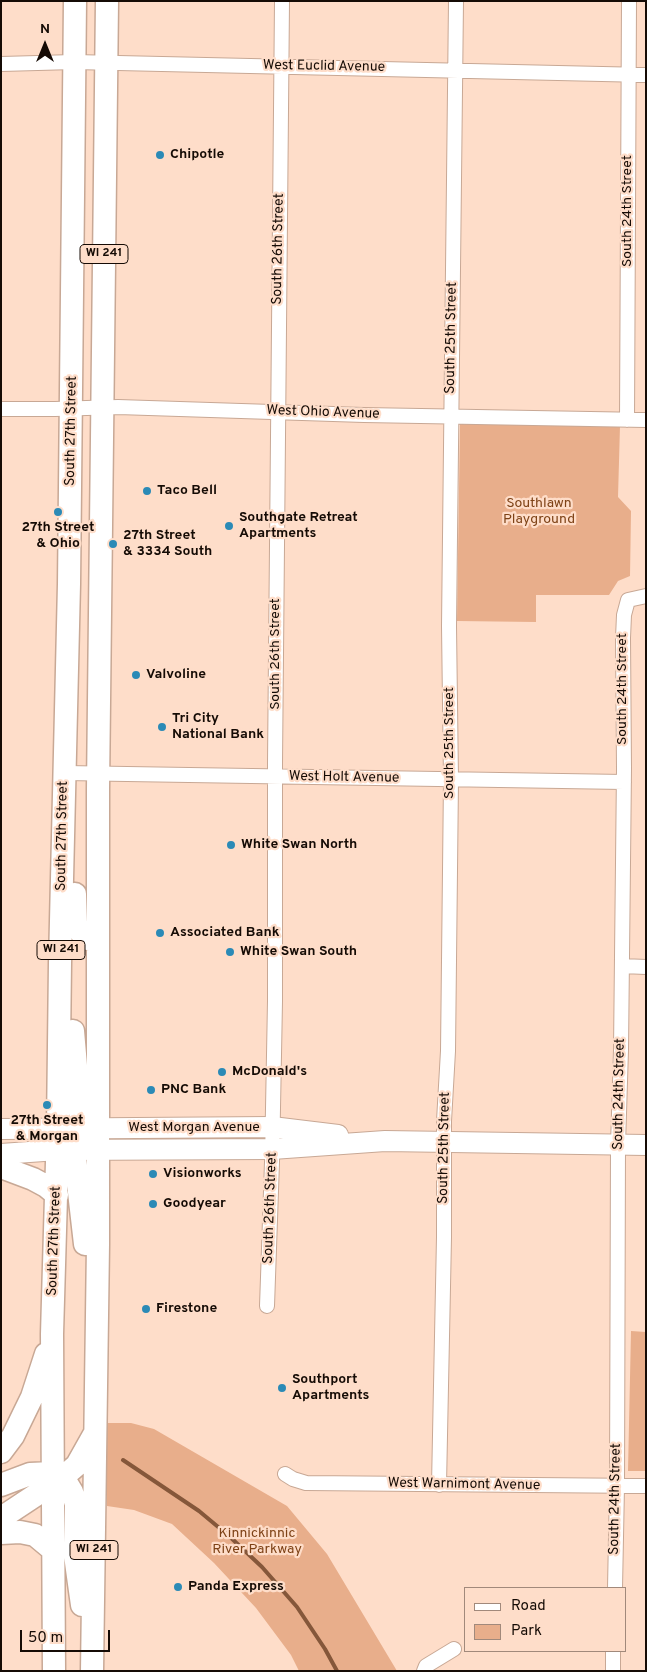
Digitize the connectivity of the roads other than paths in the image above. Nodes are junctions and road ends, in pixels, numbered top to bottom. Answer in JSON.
{"nodes":[{"id":1,"x":75,"y":1,"type":"edge"},
{"id":2,"x":107,"y":1,"type":"edge"},
{"id":3,"x":282,"y":1,"type":"edge"},
{"id":4,"x":456,"y":1,"type":"edge"},
{"id":5,"x":629,"y":1,"type":"edge"},
{"id":6,"x":74,"y":62,"type":"junction"},
{"id":7,"x":106,"y":62,"type":"junction"},
{"id":8,"x":1,"y":64,"type":"edge"},
{"id":9,"x":281,"y":66,"type":"junction"},
{"id":10,"x":455,"y":70,"type":"junction"},
{"id":11,"x":628,"y":75,"type":"junction"},
{"id":12,"x":646,"y":76,"type":"edge"},
{"id":13,"x":73,"y":293,"type":"junction"},
{"id":14,"x":102,"y":407,"type":"junction"},
{"id":15,"x":1,"y":409,"type":"edge"},
{"id":16,"x":72,"y":409,"type":"junction"},
{"id":17,"x":278,"y":412,"type":"junction"},
{"id":18,"x":451,"y":416,"type":"junction"},
{"id":19,"x":627,"y":420,"type":"junction"},
{"id":20,"x":646,"y":420,"type":"edge"},
{"id":21,"x":101,"y":500,"type":"junction"},
{"id":22,"x":646,"y":596,"type":"edge"},
{"id":23,"x":68,"y":640,"type":"junction"},
{"id":24,"x":100,"y":660,"type":"junction"},
{"id":25,"x":98,"y":772,"type":"junction"},
{"id":26,"x":65,"y":773,"type":"junction"},
{"id":27,"x":275,"y":777,"type":"junction"},
{"id":28,"x":451,"y":780,"type":"junction"},
{"id":29,"x":624,"y":782,"type":"junction"},
{"id":30,"x":64,"y":832,"type":"junction"},
{"id":31,"x":97,"y":940,"type":"junction"},
{"id":32,"x":60,"y":963,"type":"junction"},
{"id":33,"x":622,"y":966,"type":"junction"},
{"id":34,"x":646,"y":967,"type":"edge"},
{"id":35,"x":272,"y":1127,"type":"junction"},
{"id":36,"x":1,"y":1128,"type":"edge"},
{"id":37,"x":58,"y":1128,"type":"junction"},
{"id":38,"x":93,"y":1135,"type":"junction"},
{"id":39,"x":385,"y":1141,"type":"junction"},
{"id":40,"x":444,"y":1142,"type":"junction"},
{"id":41,"x":618,"y":1145,"type":"junction"},
{"id":42,"x":646,"y":1146,"type":"edge"},
{"id":43,"x":272,"y":1149,"type":"junction"},
{"id":44,"x":65,"y":1150,"type":"junction"},
{"id":45,"x":1,"y":1154,"type":"edge"},
{"id":46,"x":1,"y":1167,"type":"edge"},
{"id":47,"x":56,"y":1195,"type":"junction"},
{"id":48,"x":97,"y":1278,"type":"junction"},
{"id":49,"x":267,"y":1306,"type":"dead end"},
{"id":50,"x":52,"y":1334,"type":"junction"},
{"id":51,"x":96,"y":1430,"type":"junction"},
{"id":52,"x":1,"y":1452,"type":"edge"},
{"id":53,"x":285,"y":1474,"type":"dead end"},
{"id":54,"x":56,"y":1478,"type":"junction"},
{"id":55,"x":1,"y":1485,"type":"edge"},
{"id":56,"x":439,"y":1485,"type":"junction"},
{"id":57,"x":617,"y":1486,"type":"junction"},
{"id":58,"x":646,"y":1486,"type":"edge"},
{"id":59,"x":1,"y":1518,"type":"edge"},
{"id":60,"x":1,"y":1533,"type":"edge"},
{"id":61,"x":53,"y":1550,"type":"junction"},
{"id":62,"x":615,"y":1587,"type":"edge"},
{"id":63,"x":454,"y":1649,"type":"dead end"},
{"id":64,"x":614,"y":1652,"type":"edge"},
{"id":65,"x":54,"y":1671,"type":"edge"},
{"id":66,"x":92,"y":1671,"type":"edge"},
{"id":67,"x":424,"y":1671,"type":"edge"},
{"id":68,"x":613,"y":1671,"type":"edge"}],
"edges":[{"from":1,"to":6,"type":"main road","name":"South 27th Street","number":"WI 241"},
{"from":2,"to":7,"type":"main road","number":"WI 241"},
{"from":3,"to":9,"type":"street","name":"South 26th Street"},
{"from":4,"to":10,"type":"street","name":"South 25th Street"},
{"from":5,"to":11,"type":"street","name":"South 24th Street"},
{"from":6,"to":7,"type":"street","name":"West Euclid Avenue"},
{"from":6,"to":8,"type":"street","name":"West Euclid Avenue"},
{"from":6,"to":13,"type":"main road","name":"South 27th Street","number":"WI 241"},
{"from":7,"to":9,"type":"street","name":"West Euclid Avenue"},
{"from":7,"to":14,"type":"main road","number":"WI 241"},
{"from":9,"to":10,"type":"street","name":"West Euclid Avenue"},
{"from":9,"to":17,"type":"street","name":"South 26th Street"},
{"from":10,"to":11,"type":"street","name":"West Euclid Avenue"},
{"from":10,"to":18,"type":"street","name":"South 25th Street"},
{"from":11,"to":12,"type":"street","name":"West Euclid Avenue"},
{"from":11,"to":19,"type":"street","name":"South 24th Street"},
{"from":13,"to":14,"type":"main road"},
{"from":13,"to":16,"type":"main road","name":"South 27th Street","number":"WI 241"},
{"from":14,"to":16,"type":"street","name":"West Ohio Avenue"},
{"from":14,"to":17,"type":"street","name":"West Ohio Avenue"},
{"from":14,"to":21,"type":"main road","number":"WI 241"},
{"from":15,"to":16,"type":"street","name":"West Ohio Avenue"},
{"from":16,"to":21,"type":"main road"},
{"from":16,"to":23,"type":"main road","name":"South 27th Street","number":"WI 241"},
{"from":17,"to":18,"type":"street","name":"West Ohio Avenue"},
{"from":17,"to":27,"type":"street","name":"South 26th Street"},
{"from":18,"to":19,"type":"street","name":"West Ohio Avenue"},
{"from":18,"to":28,"type":"street","name":"South 25th Street"},
{"from":19,"to":20,"type":"street","name":"West Ohio Avenue"},
{"from":21,"to":24,"type":"main road","number":"WI 241"},
{"from":22,"to":29,"type":"street","name":"South 24th Street"},
{"from":23,"to":24,"type":"main road"},
{"from":23,"to":26,"type":"main road","name":"South 27th Street","number":"WI 241"},
{"from":24,"to":25,"type":"main road","number":"WI 241"},
{"from":25,"to":26,"type":"street","name":"West Holt Avenue"},
{"from":25,"to":27,"type":"street","name":"West Holt Avenue"},
{"from":25,"to":31,"type":"main road","number":"WI 241"},
{"from":26,"to":30,"type":"main road","name":"South 27th Street","number":"WI 241"},
{"from":27,"to":28,"type":"street","name":"West Holt Avenue"},
{"from":27,"to":35,"type":"street","name":"South 26th Street"},
{"from":28,"to":29,"type":"street","name":"West Holt Avenue"},
{"from":28,"to":40,"type":"street","name":"South 25th Street"},
{"from":29,"to":33,"type":"street","name":"South 24th Street"},
{"from":30,"to":31,"type":"main road"},
{"from":30,"to":32,"type":"main road","name":"South 27th Street","number":"WI 241"},
{"from":31,"to":38,"type":"main road","number":"WI 241"},
{"from":32,"to":37,"type":"main road","name":"South 27th Street","number":"WI 241"},
{"from":32,"to":38,"type":"main road"},
{"from":33,"to":34,"type":"street"},
{"from":33,"to":41,"type":"street","name":"South 24th Street"},
{"from":35,"to":38,"type":"street","name":"West Morgan Avenue"},
{"from":35,"to":39,"type":"street","name":"West Morgan Avenue"},
{"from":35,"to":43,"type":"street","name":"South 26th Street"},
{"from":36,"to":37,"type":"street","name":"West Morgan Avenue"},
{"from":37,"to":38,"type":"street","name":"West Morgan Avenue"},
{"from":37,"to":44,"type":"main road"},
{"from":38,"to":43,"type":"street","name":"West Morgan Avenue"},
{"from":38,"to":44,"type":"street","name":"West Morgan Avenue"},
{"from":38,"to":48,"type":"main road","number":"WI 241"},
{"from":39,"to":40,"type":"street","name":"West Morgan Avenue"},
{"from":39,"to":43,"type":"street","name":"West Morgan Avenue"},
{"from":40,"to":41,"type":"street","name":"West Morgan Avenue"},
{"from":40,"to":56,"type":"street","name":"South 25th Street"},
{"from":41,"to":42,"type":"street","name":"West Morgan Avenue"},
{"from":41,"to":57,"type":"street","name":"South 24th Street"},
{"from":43,"to":49,"type":"street","name":"South 26th Street"},
{"from":44,"to":45,"type":"street","name":"West Morgan Avenue"},
{"from":44,"to":47,"type":"main road","name":"South 27th Street","number":"WI 241"},
{"from":44,"to":48,"type":"main road"},
{"from":46,"to":47,"type":"main road"},
{"from":47,"to":50,"type":"main road","name":"South 27th Street","number":"WI 241"},
{"from":48,"to":51,"type":"main road","number":"WI 241"},
{"from":50,"to":52,"type":"main road"},
{"from":50,"to":54,"type":"main road","name":"South 27th Street","number":"WI 241"},
{"from":51,"to":54,"type":"main road"},
{"from":51,"to":66,"type":"main road","number":"WI 241"},
{"from":53,"to":56,"type":"street","name":"West Warnimont Avenue"},
{"from":54,"to":55,"type":"main road"},
{"from":54,"to":59,"type":"main road"},
{"from":54,"to":61,"type":"main road","name":"South 27th Street","number":"WI 241"},
{"from":54,"to":66,"type":"main road"},
{"from":56,"to":57,"type":"street","name":"West Warnimont Avenue"},
{"from":57,"to":58,"type":"street","name":"West Warnimont Avenue"},
{"from":57,"to":62,"type":"street","name":"South 24th Street"},
{"from":60,"to":61,"type":"main road"},
{"from":61,"to":65,"type":"main road","name":"South 27th Street","number":"WI 241"},
{"from":63,"to":67,"type":"street"},
{"from":64,"to":68,"type":"street"}]}
